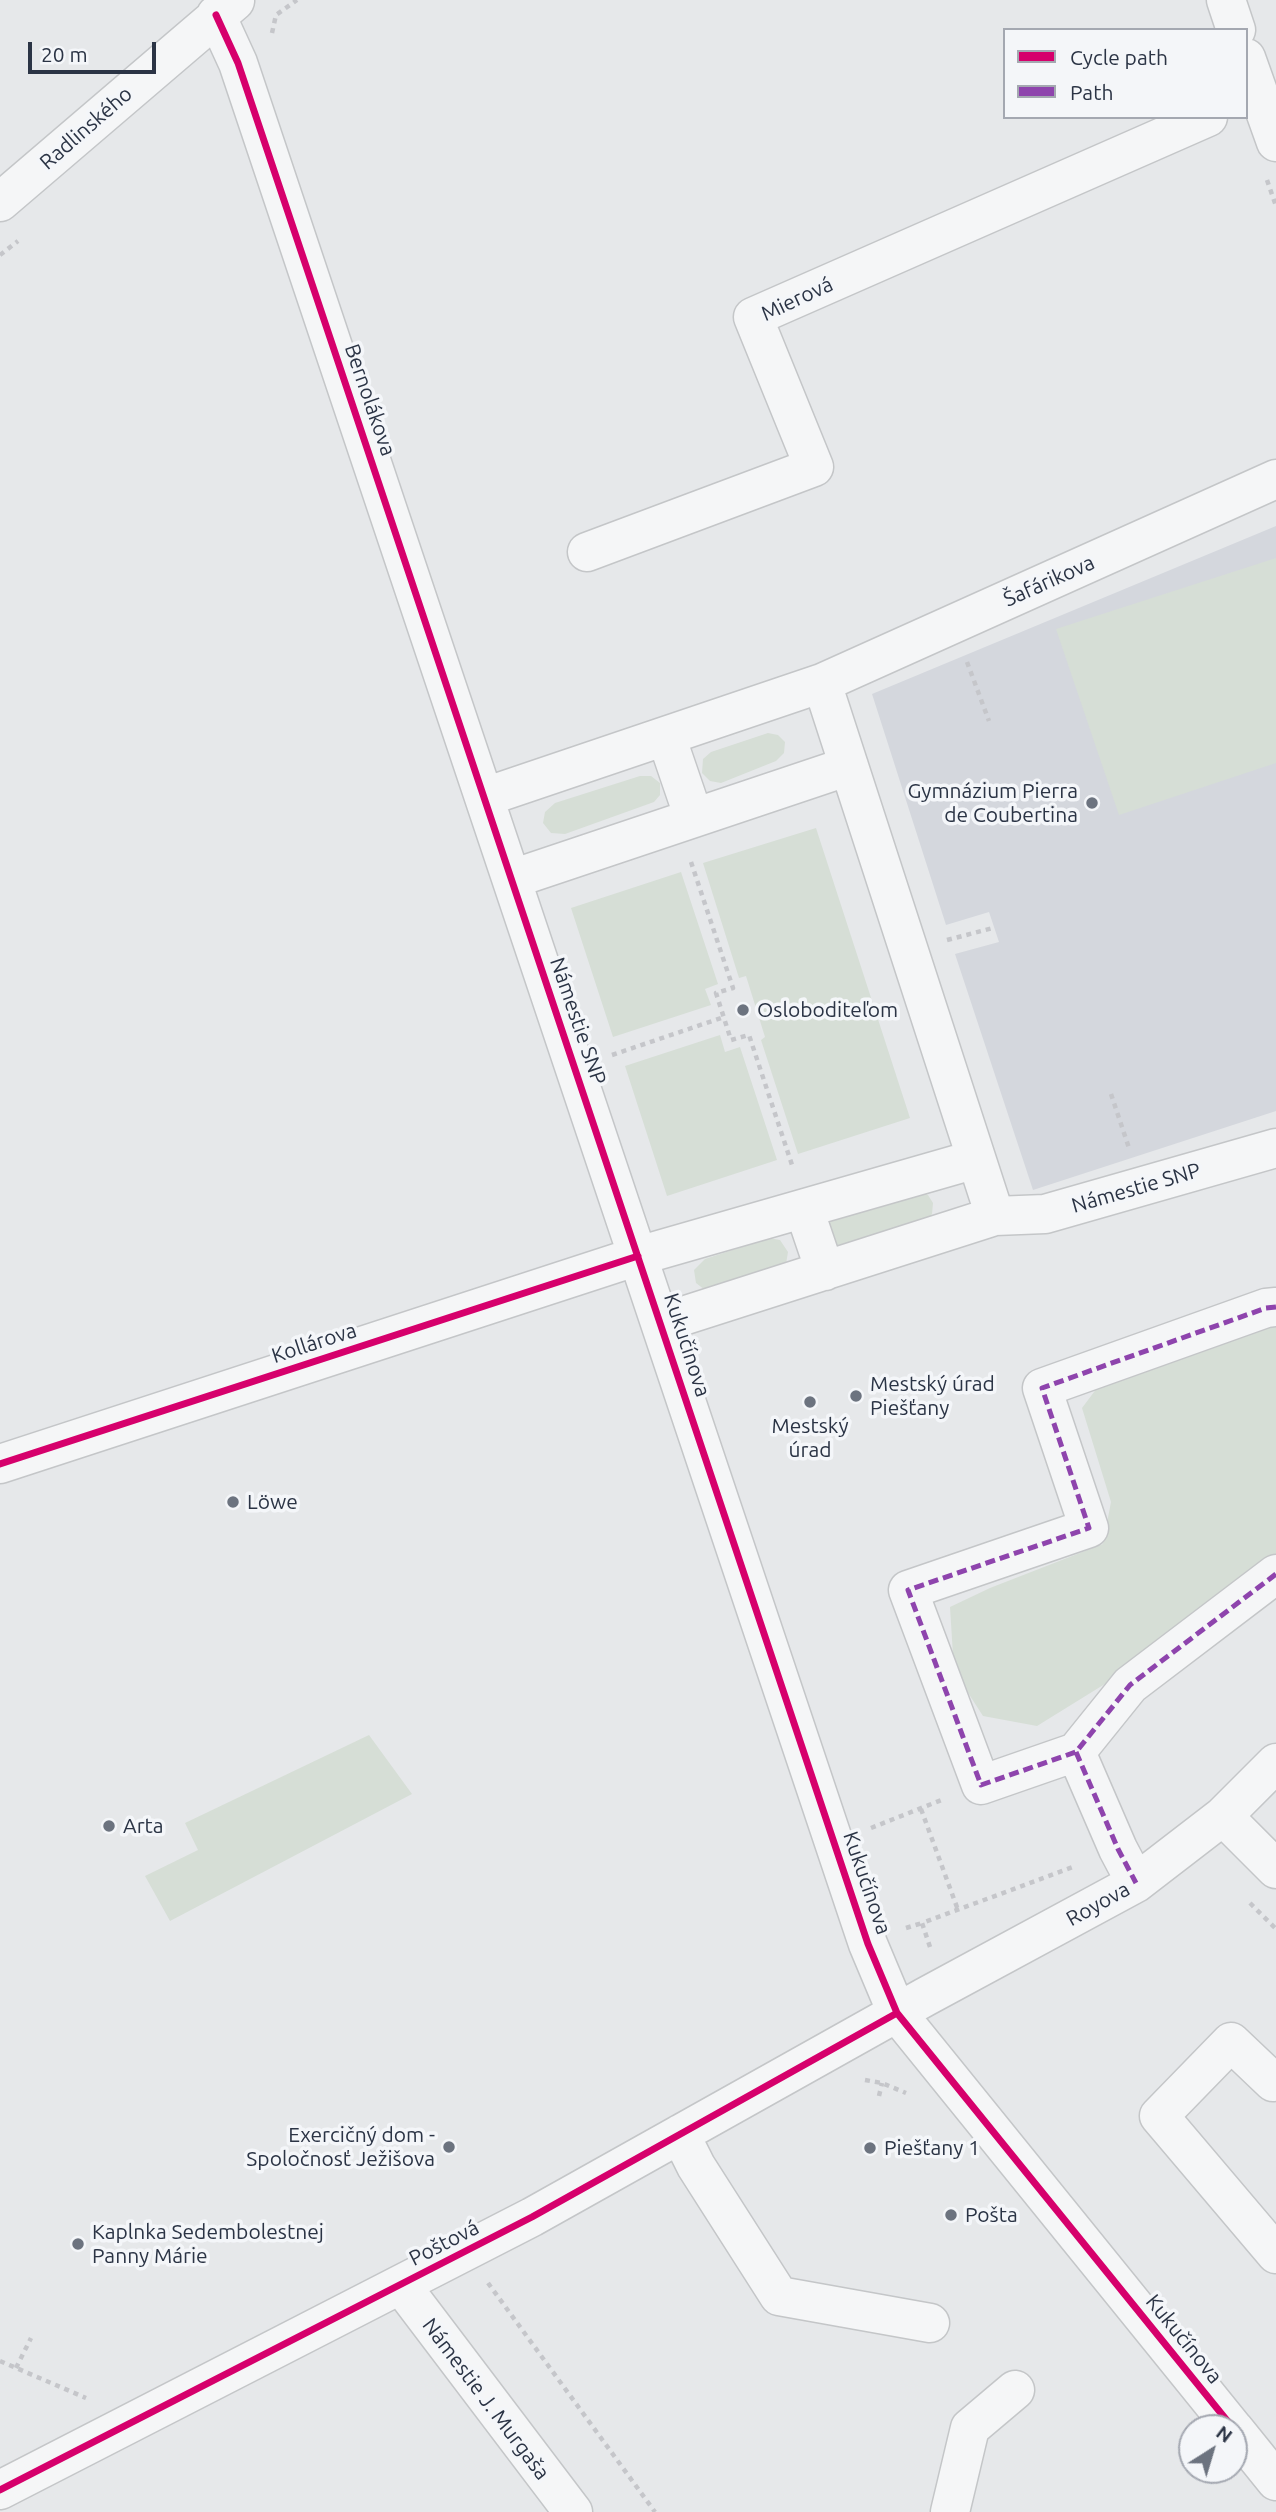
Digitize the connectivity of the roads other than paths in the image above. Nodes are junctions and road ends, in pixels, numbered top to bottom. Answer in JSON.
{"nodes":[{"id":1,"x":1226,"y":0,"type":"edge"},
{"id":2,"x":226,"y":8,"type":"edge"},
{"id":3,"x":1235,"y":28,"type":"edge"},
{"id":4,"x":1248,"y":69,"type":"edge"},
{"id":5,"x":1253,"y":98,"type":"edge"},
{"id":6,"x":1203,"y":119,"type":"edge"},
{"id":7,"x":1276,"y":142,"type":"edge"},
{"id":8,"x":0,"y":202,"type":"edge"},
{"id":9,"x":1276,"y":479,"type":"edge"},
{"id":10,"x":587,"y":552,"type":"dead end"},
{"id":11,"x":822,"y":683,"type":"junction"},
{"id":12,"x":666,"y":736,"type":"junction"},
{"id":13,"x":849,"y":766,"type":"junction"},
{"id":14,"x":485,"y":797,"type":"junction"},
{"id":15,"x":691,"y":836,"type":"junction"},
{"id":16,"x":512,"y":879,"type":"junction"},
{"id":17,"x":1276,"y":1148,"type":"edge"},
{"id":18,"x":976,"y":1159,"type":"junction"},
{"id":19,"x":804,"y":1209,"type":"junction"},
{"id":20,"x":995,"y":1216,"type":"junction"},
{"id":21,"x":638,"y":1256,"type":"junction"},
{"id":22,"x":825,"y":1271,"type":"junction"},
{"id":23,"x":1276,"y":1307,"type":"edge"},
{"id":24,"x":661,"y":1323,"type":"junction"},
{"id":25,"x":0,"y":1464,"type":"edge"},
{"id":26,"x":1276,"y":1574,"type":"edge"},
{"id":27,"x":1076,"y":1752,"type":"junction"},
{"id":28,"x":1276,"y":1763,"type":"edge"},
{"id":29,"x":1223,"y":1816,"type":"junction"},
{"id":30,"x":1276,"y":1869,"type":"edge"},
{"id":31,"x":1136,"y":1883,"type":"junction"},
{"id":32,"x":897,"y":2013,"type":"junction"},
{"id":33,"x":1275,"y":2082,"type":"edge"},
{"id":34,"x":680,"y":2134,"type":"junction"},
{"id":35,"x":1276,"y":2254,"type":"edge"},
{"id":36,"x":401,"y":2285,"type":"junction"},
{"id":37,"x":930,"y":2323,"type":"dead end"},
{"id":38,"x":1015,"y":2390,"type":"dead end"},
{"id":39,"x":1221,"y":2414,"type":"edge"},
{"id":40,"x":1248,"y":2447,"type":"edge"},
{"id":41,"x":1276,"y":2481,"type":"edge"},
{"id":42,"x":0,"y":2490,"type":"edge"},
{"id":43,"x":573,"y":2512,"type":"edge"},
{"id":44,"x":950,"y":2512,"type":"edge"}],
"edges":[{"from":1,"to":3,"type":"street"},
{"from":2,"to":8,"type":"street","name":"Radlinského"},
{"from":2,"to":14,"type":"street","name":"Bernolákova"},
{"from":4,"to":5,"type":"street"},
{"from":5,"to":7,"type":"street"},
{"from":6,"to":10,"type":"street","name":"Mierová"},
{"from":9,"to":11,"type":"street","name":"Šafárikova"},
{"from":11,"to":12,"type":"street"},
{"from":11,"to":13,"type":"street"},
{"from":12,"to":14,"type":"street"},
{"from":12,"to":15,"type":"street"},
{"from":13,"to":15,"type":"street"},
{"from":13,"to":18,"type":"street"},
{"from":14,"to":16,"type":"street","name":"Námestie SNP"},
{"from":15,"to":16,"type":"street"},
{"from":16,"to":21,"type":"street","name":"Námestie SNP"},
{"from":17,"to":20,"type":"street","name":"Námestie SNP"},
{"from":18,"to":19,"type":"street"},
{"from":18,"to":20,"type":"street"},
{"from":19,"to":21,"type":"street"},
{"from":19,"to":22,"type":"street"},
{"from":20,"to":22,"type":"street","name":"Námestie SNP"},
{"from":21,"to":24,"type":"street","name":"Kukučínova"},
{"from":21,"to":25,"type":"street","name":"Kollárova"},
{"from":22,"to":24,"type":"street","name":"Námestie SNP"},
{"from":23,"to":27,"type":"street"},
{"from":24,"to":32,"type":"street","name":"Kukučínova"},
{"from":26,"to":27,"type":"street"},
{"from":27,"to":31,"type":"street"},
{"from":28,"to":29,"type":"street","name":"Royova"},
{"from":29,"to":30,"type":"street"},
{"from":29,"to":31,"type":"street","name":"Royova"},
{"from":31,"to":32,"type":"street","name":"Royova"},
{"from":32,"to":34,"type":"street","name":"Poštová"},
{"from":32,"to":39,"type":"street","name":"Kukučínova"},
{"from":33,"to":35,"type":"street"},
{"from":34,"to":36,"type":"street","name":"Poštová"},
{"from":34,"to":37,"type":"street"},
{"from":36,"to":42,"type":"street","name":"Poštová"},
{"from":36,"to":43,"type":"street","name":"Námestie J. Murgaša"},
{"from":38,"to":44,"type":"street"},
{"from":40,"to":41,"type":"street","name":"Kukučínova"}]}
